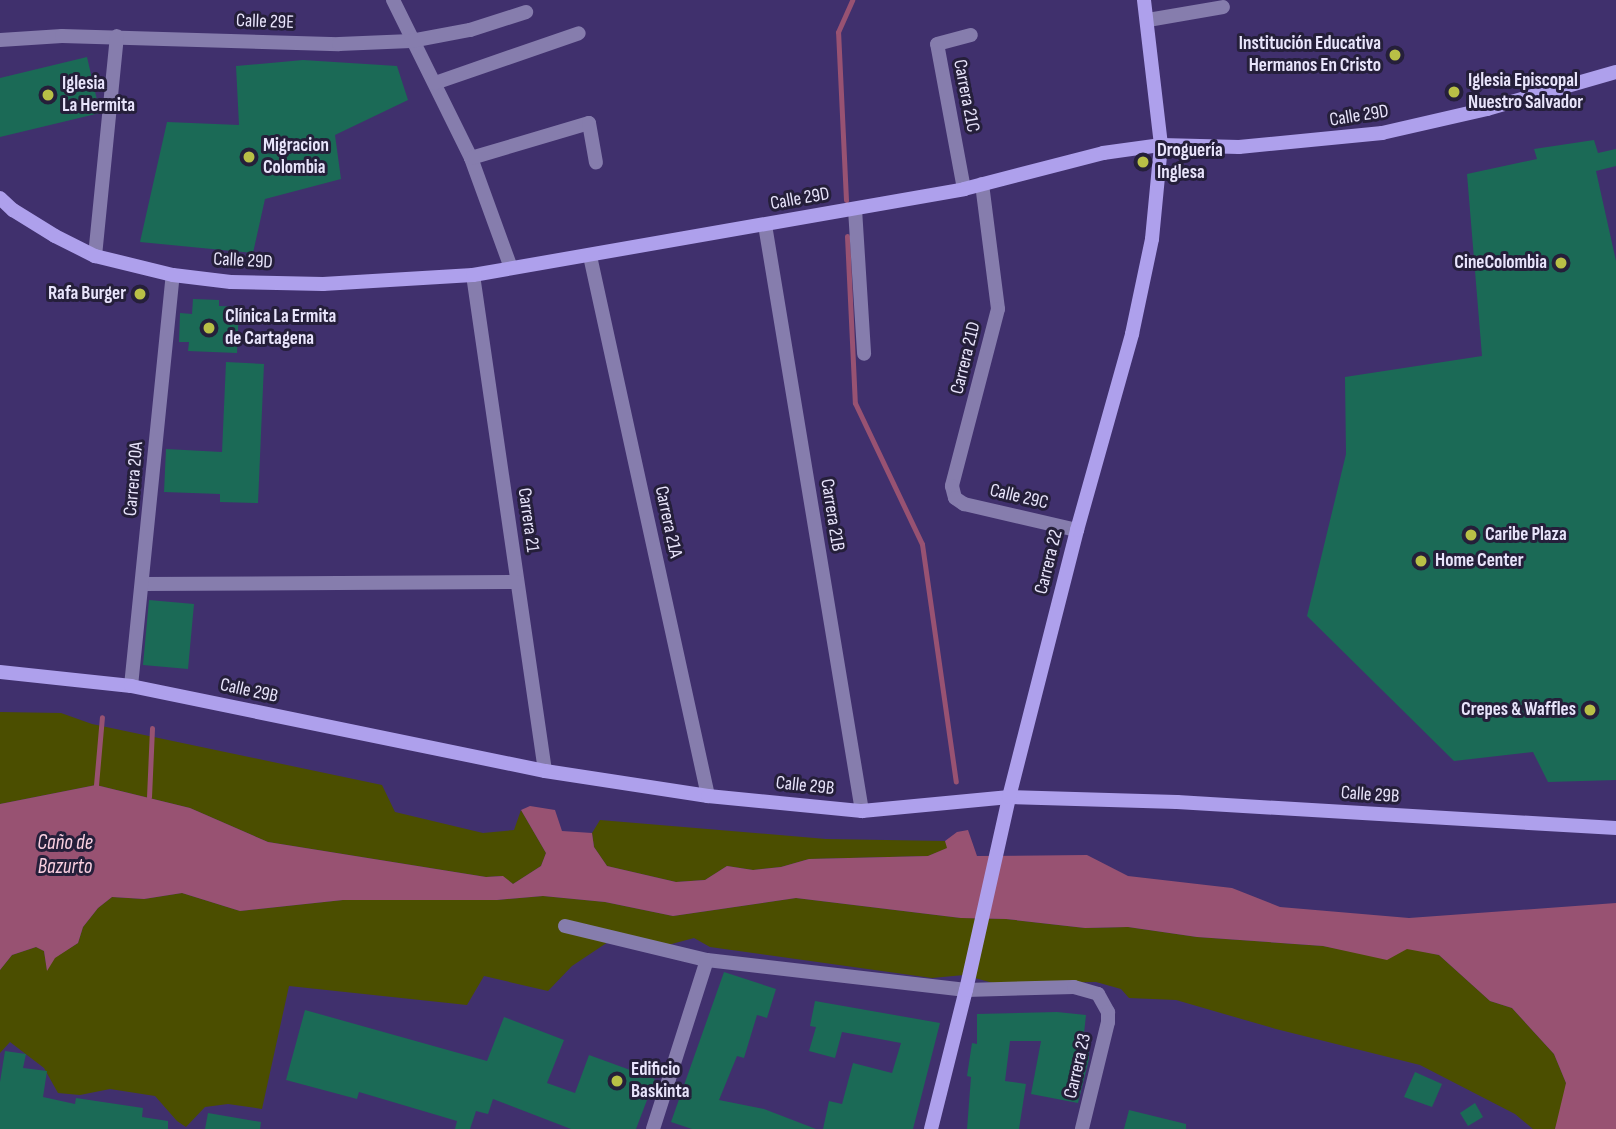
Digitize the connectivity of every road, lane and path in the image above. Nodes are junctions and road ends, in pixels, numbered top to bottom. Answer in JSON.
{"nodes":[{"id":1,"x":393,"y":0,"type":"edge"},
{"id":2,"x":1144,"y":0,"type":"edge"},
{"id":3,"x":1223,"y":7,"type":"dead end"},
{"id":4,"x":526,"y":12,"type":"dead end"},
{"id":5,"x":1148,"y":20,"type":"junction"},
{"id":6,"x":579,"y":33,"type":"dead end"},
{"id":7,"x":971,"y":35,"type":"dead end"},
{"id":8,"x":117,"y":36,"type":"junction"},
{"id":9,"x":0,"y":40,"type":"edge"},
{"id":10,"x":411,"y":41,"type":"junction"},
{"id":11,"x":1616,"y":72,"type":"edge"},
{"id":12,"x":435,"y":83,"type":"junction"},
{"id":13,"x":1161,"y":145,"type":"junction"},
{"id":14,"x":471,"y":158,"type":"junction"},
{"id":15,"x":596,"y":162,"type":"dead end"},
{"id":16,"x":982,"y":184,"type":"junction"},
{"id":17,"x":964,"y":190,"type":"junction"},
{"id":18,"x":0,"y":198,"type":"edge"},
{"id":19,"x":855,"y":209,"type":"junction"},
{"id":20,"x":765,"y":225,"type":"junction"},
{"id":21,"x":95,"y":256,"type":"junction"},
{"id":22,"x":590,"y":256,"type":"junction"},
{"id":23,"x":511,"y":268,"type":"junction"},
{"id":24,"x":173,"y":275,"type":"junction"},
{"id":25,"x":473,"y":275,"type":"junction"},
{"id":26,"x":864,"y":354,"type":"dead end"},
{"id":27,"x":954,"y":498,"type":"joint"},
{"id":28,"x":1076,"y":530,"type":"junction"},
{"id":29,"x":517,"y":582,"type":"junction"},
{"id":30,"x":143,"y":583,"type":"junction"},
{"id":31,"x":0,"y":672,"type":"edge"},
{"id":32,"x":131,"y":686,"type":"junction"},
{"id":33,"x":545,"y":771,"type":"junction"},
{"id":34,"x":708,"y":796,"type":"junction"},
{"id":35,"x":1010,"y":797,"type":"junction"},
{"id":36,"x":862,"y":811,"type":"junction"},
{"id":37,"x":1616,"y":828,"type":"edge"},
{"id":38,"x":565,"y":926,"type":"dead end"},
{"id":39,"x":707,"y":960,"type":"junction"},
{"id":40,"x":966,"y":990,"type":"junction"},
{"id":41,"x":653,"y":1129,"type":"edge"},
{"id":42,"x":931,"y":1129,"type":"edge"},
{"id":43,"x":1082,"y":1129,"type":"edge"}],
"edges":[{"from":1,"to":10,"type":"street"},
{"from":2,"to":5,"type":"street","name":"Carrera 22"},
{"from":3,"to":5,"type":"street"},
{"from":4,"to":10,"type":"street","name":"Calle 29E"},
{"from":5,"to":13,"type":"street","name":"Carrera 22"},
{"from":6,"to":12,"type":"street"},
{"from":7,"to":17,"type":"street","name":"Carrera 21C"},
{"from":8,"to":9,"type":"street","name":"Calle 29E"},
{"from":8,"to":10,"type":"street","name":"Calle 29E"},
{"from":8,"to":21,"type":"street"},
{"from":10,"to":12,"type":"street"},
{"from":11,"to":13,"type":"street","name":"Calle 29D"},
{"from":12,"to":14,"type":"street"},
{"from":13,"to":16,"type":"street","name":"Calle 29D"},
{"from":13,"to":28,"type":"street","name":"Carrera 22"},
{"from":14,"to":15,"type":"street"},
{"from":14,"to":23,"type":"street"},
{"from":16,"to":17,"type":"street","name":"Calle 29D"},
{"from":16,"to":27,"type":"street","name":"Carrera 21D"},
{"from":17,"to":19,"type":"street","name":"Calle 29D"},
{"from":18,"to":21,"type":"street","name":"Calle 29D"},
{"from":19,"to":20,"type":"street","name":"Calle 29D"},
{"from":19,"to":26,"type":"street"},
{"from":20,"to":22,"type":"street","name":"Calle 29D"},
{"from":20,"to":36,"type":"street","name":"Carrera 21B"},
{"from":21,"to":24,"type":"street","name":"Calle 29D"},
{"from":22,"to":23,"type":"street","name":"Calle 29D"},
{"from":22,"to":34,"type":"street","name":"Carrera 21A"},
{"from":23,"to":25,"type":"street","name":"Calle 29D"},
{"from":24,"to":25,"type":"street","name":"Calle 29D"},
{"from":24,"to":30,"type":"street","name":"Carrera 20A"},
{"from":25,"to":29,"type":"street","name":"Carrera 21"},
{"from":27,"to":28,"type":"street","name":"Calle 29C"},
{"from":28,"to":35,"type":"street","name":"Carrera 22"},
{"from":29,"to":30,"type":"street"},
{"from":29,"to":33,"type":"street","name":"Carrera 21"},
{"from":30,"to":32,"type":"street","name":"Carrera 20A"},
{"from":31,"to":32,"type":"street","name":"Calle 29B"},
{"from":32,"to":33,"type":"street","name":"Calle 29B"},
{"from":33,"to":34,"type":"street","name":"Calle 29B"},
{"from":34,"to":36,"type":"street","name":"Calle 29B"},
{"from":35,"to":36,"type":"street","name":"Calle 29B"},
{"from":35,"to":37,"type":"street","name":"Calle 29B"},
{"from":35,"to":40,"type":"street","name":"Carrera 22"},
{"from":38,"to":39,"type":"street"},
{"from":39,"to":40,"type":"street"},
{"from":39,"to":41,"type":"street"},
{"from":40,"to":42,"type":"street","name":"Carrera 22"},
{"from":40,"to":43,"type":"street","name":"Carrera 23"}]}
